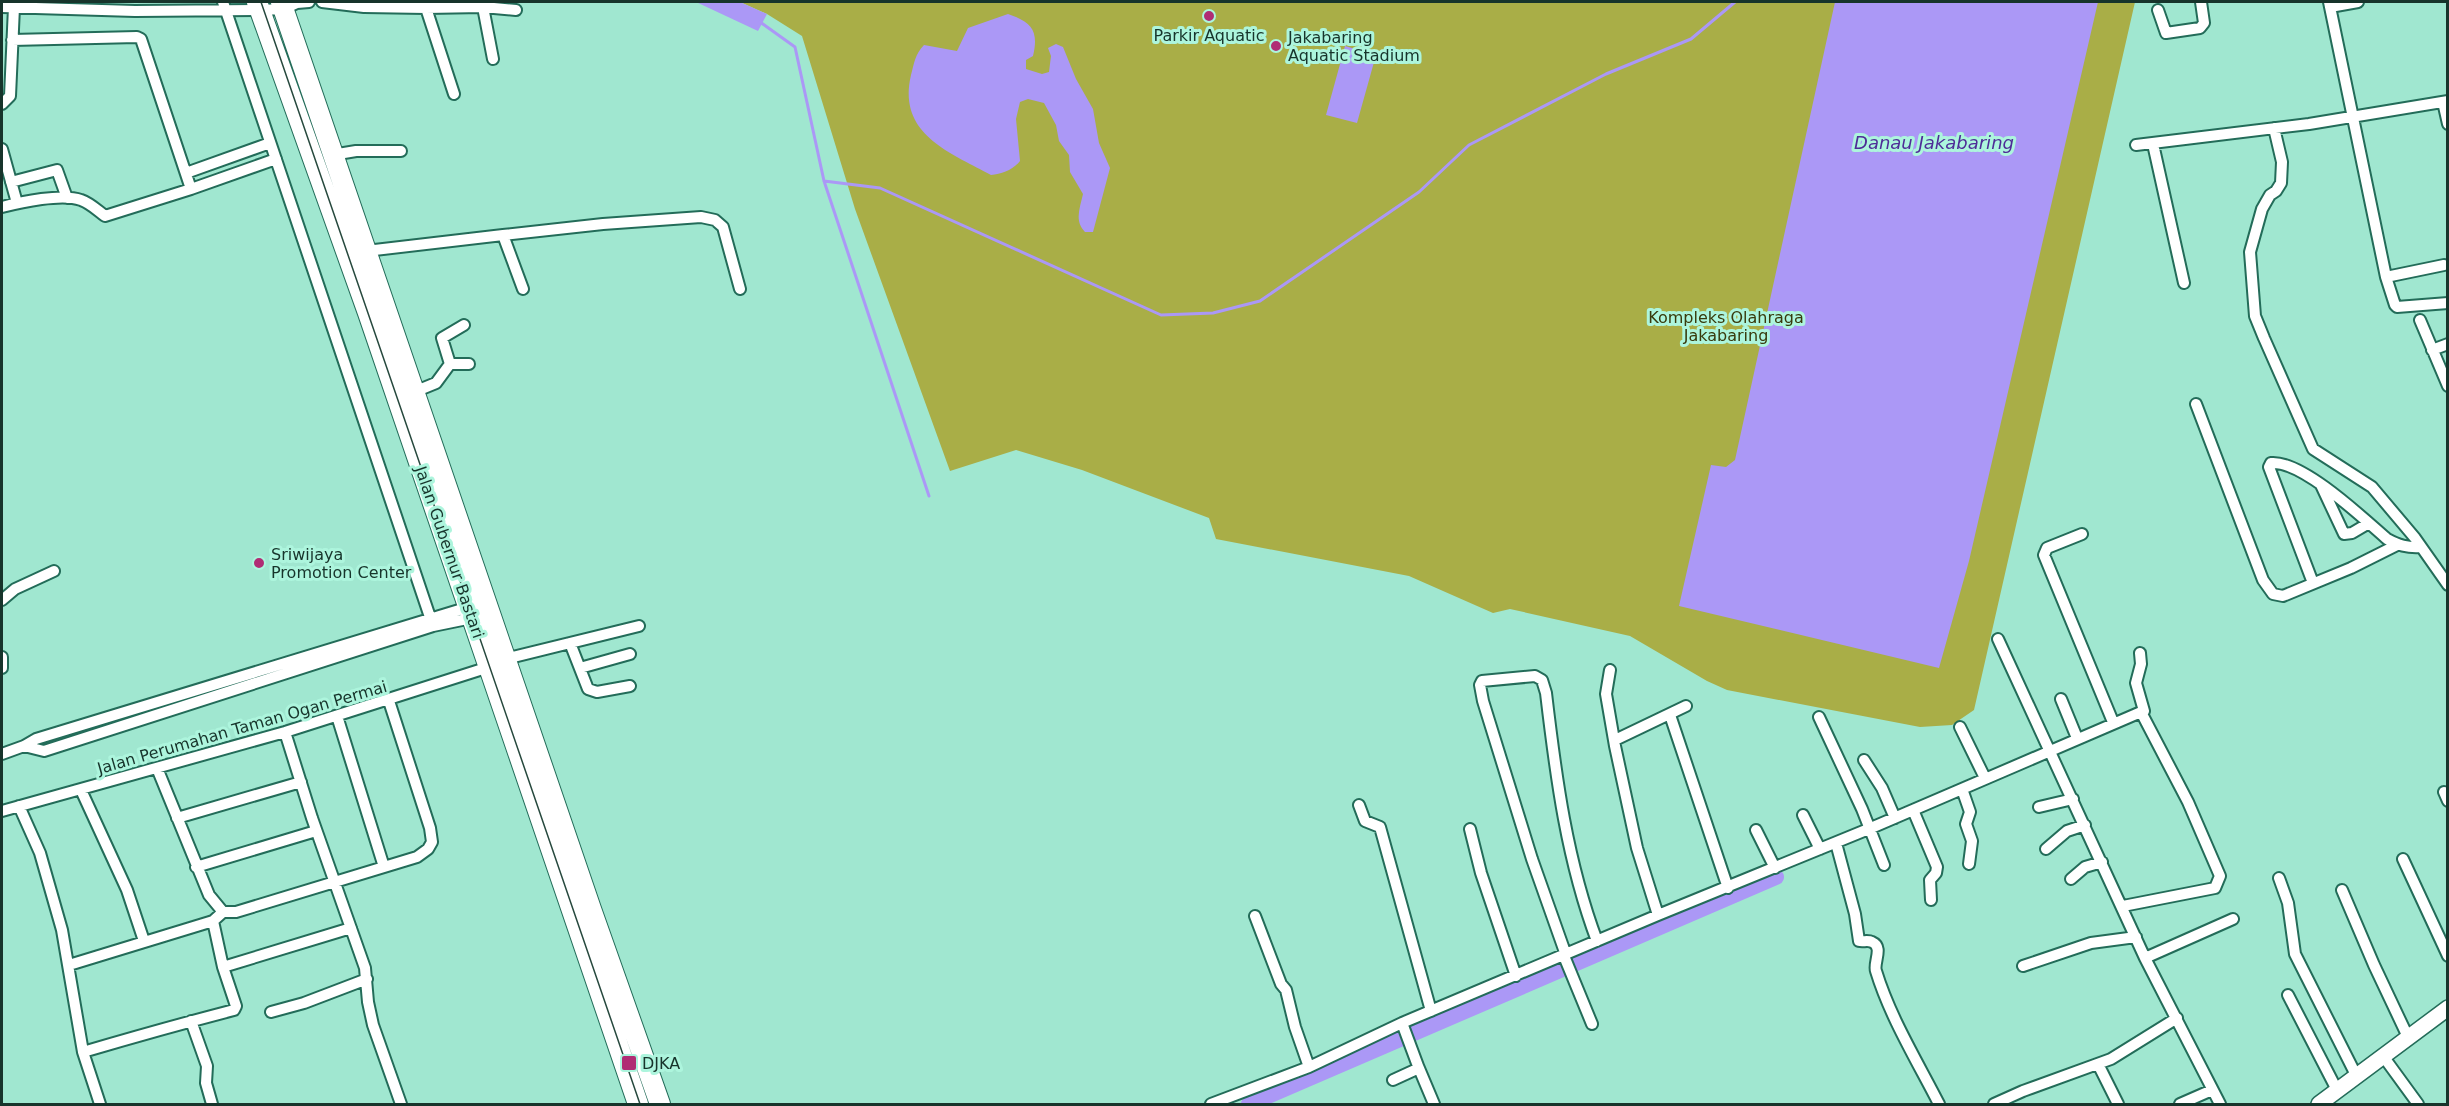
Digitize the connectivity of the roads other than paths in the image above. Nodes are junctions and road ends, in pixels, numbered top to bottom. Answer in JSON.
{"nodes":[{"id":1,"x":2,"y":2,"type":"edge"},
{"id":2,"x":309,"y":2,"type":"edge"},
{"id":3,"x":322,"y":2,"type":"edge"},
{"id":4,"x":2201,"y":2,"type":"edge"},
{"id":5,"x":2358,"y":2,"type":"edge"},
{"id":6,"x":287,"y":4,"type":"edge"},
{"id":7,"x":2329,"y":4,"type":"edge"},
{"id":8,"x":225,"y":6,"type":"edge"},
{"id":9,"x":258,"y":6,"type":"edge"},
{"id":10,"x":6,"y":7,"type":"edge"},
{"id":11,"x":483,"y":7,"type":"junction"},
{"id":12,"x":426,"y":8,"type":"junction"},
{"id":13,"x":516,"y":10,"type":"dead end"},
{"id":14,"x":2158,"y":10,"type":"dead end"},
{"id":15,"x":2,"y":19,"type":"edge"},
{"id":16,"x":12,"y":40,"type":"junction"},
{"id":17,"x":493,"y":59,"type":"dead end"},
{"id":18,"x":454,"y":94,"type":"dead end"},
{"id":19,"x":2445,"y":102,"type":"edge"},
{"id":20,"x":2,"y":104,"type":"edge"},
{"id":21,"x":2353,"y":116,"type":"junction"},
{"id":22,"x":2448,"y":124,"type":"edge"},
{"id":23,"x":2274,"y":128,"type":"junction"},
{"id":24,"x":270,"y":143,"type":"junction"},
{"id":25,"x":2153,"y":144,"type":"junction"},
{"id":26,"x":2136,"y":145,"type":"dead end"},
{"id":27,"x":2,"y":149,"type":"edge"},
{"id":28,"x":401,"y":151,"type":"dead end"},
{"id":29,"x":332,"y":155,"type":"junction"},
{"id":30,"x":276,"y":159,"type":"junction"},
{"id":31,"x":186,"y":173,"type":"junction"},
{"id":32,"x":11,"y":182,"type":"junction"},
{"id":33,"x":191,"y":189,"type":"junction"},
{"id":34,"x":67,"y":198,"type":"junction"},
{"id":35,"x":17,"y":203,"type":"junction"},
{"id":36,"x":2,"y":207,"type":"edge"},
{"id":37,"x":503,"y":235,"type":"junction"},
{"id":38,"x":366,"y":250,"type":"junction"},
{"id":39,"x":2444,"y":266,"type":"dead end"},
{"id":40,"x":2386,"y":277,"type":"junction"},
{"id":41,"x":2184,"y":283,"type":"dead end"},
{"id":42,"x":523,"y":289,"type":"dead end"},
{"id":43,"x":740,"y":289,"type":"dead end"},
{"id":44,"x":2448,"y":303,"type":"edge"},
{"id":45,"x":2420,"y":320,"type":"dead end"},
{"id":46,"x":464,"y":325,"type":"dead end"},
{"id":47,"x":2448,"y":344,"type":"edge"},
{"id":48,"x":2432,"y":350,"type":"junction"},
{"id":49,"x":450,"y":364,"type":"junction"},
{"id":50,"x":469,"y":364,"type":"dead end"},
{"id":51,"x":2447,"y":383,"type":"edge"},
{"id":52,"x":414,"y":392,"type":"junction"},
{"id":53,"x":2196,"y":405,"type":"dead end"},
{"id":54,"x":2321,"y":484,"type":"junction"},
{"id":55,"x":2369,"y":523,"type":"junction"},
{"id":56,"x":2082,"y":534,"type":"dead end"},
{"id":57,"x":2397,"y":545,"type":"junction"},
{"id":58,"x":2421,"y":547,"type":"junction"},
{"id":59,"x":54,"y":571,"type":"dead end"},
{"id":60,"x":2313,"y":583,"type":"junction"},
{"id":61,"x":2446,"y":583,"type":"edge"},
{"id":62,"x":2,"y":600,"type":"edge"},
{"id":63,"x":465,"y":613,"type":"junction"},
{"id":64,"x":437,"y":621,"type":"junction"},
{"id":65,"x":639,"y":626,"type":"dead end"},
{"id":66,"x":1998,"y":639,"type":"dead end"},
{"id":67,"x":570,"y":643,"type":"junction"},
{"id":68,"x":2140,"y":653,"type":"dead end"},
{"id":69,"x":630,"y":654,"type":"dead end"},
{"id":70,"x":2,"y":657,"type":"edge"},
{"id":71,"x":497,"y":663,"type":"junction"},
{"id":72,"x":2,"y":668,"type":"edge"},
{"id":73,"x":580,"y":668,"type":"junction"},
{"id":74,"x":1610,"y":670,"type":"dead end"},
{"id":75,"x":630,"y":686,"type":"dead end"},
{"id":76,"x":2061,"y":699,"type":"dead end"},
{"id":77,"x":388,"y":701,"type":"junction"},
{"id":78,"x":1686,"y":706,"type":"dead end"},
{"id":79,"x":2144,"y":711,"type":"dead end"},
{"id":80,"x":1670,"y":715,"type":"junction"},
{"id":81,"x":337,"y":716,"type":"junction"},
{"id":82,"x":1819,"y":717,"type":"dead end"},
{"id":83,"x":2111,"y":718,"type":"junction"},
{"id":84,"x":1960,"y":727,"type":"dead end"},
{"id":85,"x":285,"y":732,"type":"junction"},
{"id":86,"x":2074,"y":733,"type":"junction"},
{"id":87,"x":1615,"y":740,"type":"junction"},
{"id":88,"x":2049,"y":750,"type":"junction"},
{"id":89,"x":2,"y":754,"type":"edge"},
{"id":90,"x":1864,"y":760,"type":"dead end"},
{"id":91,"x":157,"y":768,"type":"junction"},
{"id":92,"x":1984,"y":778,"type":"junction"},
{"id":93,"x":301,"y":782,"type":"junction"},
{"id":94,"x":1962,"y":789,"type":"junction"},
{"id":95,"x":81,"y":790,"type":"junction"},
{"id":96,"x":2073,"y":799,"type":"junction"},
{"id":97,"x":1359,"y":805,"type":"dead end"},
{"id":98,"x":19,"y":806,"type":"junction"},
{"id":99,"x":2039,"y":807,"type":"dead end"},
{"id":100,"x":1912,"y":810,"type":"junction"},
{"id":101,"x":2,"y":811,"type":"edge"},
{"id":102,"x":1803,"y":815,"type":"dead end"},
{"id":103,"x":177,"y":818,"type":"junction"},
{"id":104,"x":1895,"y":818,"type":"junction"},
{"id":105,"x":2085,"y":825,"type":"junction"},
{"id":106,"x":1871,"y":828,"type":"junction"},
{"id":107,"x":1470,"y":829,"type":"dead end"},
{"id":108,"x":1756,"y":830,"type":"dead end"},
{"id":109,"x":316,"y":831,"type":"junction"},
{"id":110,"x":1836,"y":843,"type":"junction"},
{"id":111,"x":1821,"y":849,"type":"junction"},
{"id":112,"x":2046,"y":849,"type":"dead end"},
{"id":113,"x":2403,"y":859,"type":"dead end"},
{"id":114,"x":2102,"y":862,"type":"junction"},
{"id":115,"x":1969,"y":864,"type":"dead end"},
{"id":116,"x":1884,"y":865,"type":"dead end"},
{"id":117,"x":196,"y":867,"type":"junction"},
{"id":118,"x":384,"y":867,"type":"junction"},
{"id":119,"x":1775,"y":868,"type":"junction"},
{"id":120,"x":2279,"y":878,"type":"dead end"},
{"id":121,"x":2071,"y":879,"type":"dead end"},
{"id":122,"x":335,"y":880,"type":"junction"},
{"id":123,"x":1728,"y":888,"type":"junction"},
{"id":124,"x":2342,"y":891,"type":"dead end"},
{"id":125,"x":1930,"y":900,"type":"dead end"},
{"id":126,"x":2123,"y":906,"type":"junction"},
{"id":127,"x":581,"y":910,"type":"junction"},
{"id":128,"x":223,"y":912,"type":"junction"},
{"id":129,"x":1658,"y":915,"type":"junction"},
{"id":130,"x":1255,"y":916,"type":"dead end"},
{"id":131,"x":2233,"y":919,"type":"dead end"},
{"id":132,"x":213,"y":921,"type":"junction"},
{"id":133,"x":351,"y":928,"type":"junction"},
{"id":134,"x":2136,"y":937,"type":"junction"},
{"id":135,"x":144,"y":941,"type":"junction"},
{"id":136,"x":1597,"y":941,"type":"junction"},
{"id":137,"x":1565,"y":956,"type":"junction"},
{"id":138,"x":2448,"y":956,"type":"edge"},
{"id":139,"x":2145,"y":958,"type":"junction"},
{"id":140,"x":69,"y":965,"type":"junction"},
{"id":141,"x":2023,"y":966,"type":"dead end"},
{"id":142,"x":223,"y":967,"type":"junction"},
{"id":143,"x":1516,"y":976,"type":"junction"},
{"id":144,"x":367,"y":979,"type":"junction"},
{"id":145,"x":2288,"y":995,"type":"dead end"},
{"id":146,"x":2448,"y":1008,"type":"edge"},
{"id":147,"x":1431,"y":1011,"type":"junction"},
{"id":148,"x":271,"y":1012,"type":"dead end"},
{"id":149,"x":2177,"y":1018,"type":"junction"},
{"id":150,"x":191,"y":1021,"type":"junction"},
{"id":151,"x":1592,"y":1024,"type":"dead end"},
{"id":152,"x":1406,"y":1032,"type":"junction"},
{"id":153,"x":2408,"y":1037,"type":"junction"},
{"id":154,"x":83,"y":1052,"type":"junction"},
{"id":155,"x":2382,"y":1056,"type":"junction"},
{"id":156,"x":2098,"y":1064,"type":"junction"},
{"id":157,"x":1418,"y":1066,"type":"junction"},
{"id":158,"x":1309,"y":1067,"type":"junction"},
{"id":159,"x":2356,"y":1075,"type":"junction"},
{"id":160,"x":1393,"y":1080,"type":"dead end"},
{"id":161,"x":2212,"y":1090,"type":"junction"},
{"id":162,"x":2337,"y":1090,"type":"junction"},
{"id":163,"x":100,"y":1104,"type":"edge"},
{"id":164,"x":212,"y":1104,"type":"edge"},
{"id":165,"x":401,"y":1104,"type":"edge"},
{"id":166,"x":638,"y":1104,"type":"edge"},
{"id":167,"x":660,"y":1104,"type":"edge"},
{"id":168,"x":1211,"y":1104,"type":"edge"},
{"id":169,"x":1434,"y":1104,"type":"edge"},
{"id":170,"x":1939,"y":1104,"type":"edge"},
{"id":171,"x":1994,"y":1104,"type":"edge"},
{"id":172,"x":2118,"y":1104,"type":"edge"},
{"id":173,"x":2180,"y":1104,"type":"edge"},
{"id":174,"x":2220,"y":1104,"type":"edge"},
{"id":175,"x":2319,"y":1104,"type":"edge"},
{"id":176,"x":2418,"y":1104,"type":"edge"}],
"edges":[{"from":1,"to":10,"type":"street"},
{"from":2,"to":6,"type":"street"},
{"from":3,"to":12,"type":"street"},
{"from":4,"to":14,"type":"street"},
{"from":5,"to":7,"type":"street"},
{"from":6,"to":9,"type":"street"},
{"from":6,"to":29,"type":"highway","name":"Jalan Gubernur Bastari"},
{"from":7,"to":21,"type":"street"},
{"from":8,"to":9,"type":"street"},
{"from":8,"to":10,"type":"street"},
{"from":8,"to":24,"type":"street"},
{"from":9,"to":63,"type":"highway","name":"Jalan Gubernur Bastari"},
{"from":10,"to":15,"type":"street"},
{"from":10,"to":16,"type":"street"},
{"from":11,"to":12,"type":"street"},
{"from":11,"to":13,"type":"street"},
{"from":11,"to":17,"type":"street"},
{"from":12,"to":18,"type":"street"},
{"from":16,"to":20,"type":"street"},
{"from":16,"to":31,"type":"street"},
{"from":19,"to":21,"type":"street"},
{"from":19,"to":22,"type":"street"},
{"from":21,"to":23,"type":"street"},
{"from":21,"to":40,"type":"street"},
{"from":23,"to":25,"type":"street"},
{"from":23,"to":58,"type":"street"},
{"from":24,"to":30,"type":"street"},
{"from":24,"to":31,"type":"street"},
{"from":25,"to":26,"type":"street"},
{"from":25,"to":41,"type":"street"},
{"from":27,"to":32,"type":"street"},
{"from":28,"to":29,"type":"street"},
{"from":29,"to":38,"type":"highway","name":"Jalan Gubernur Bastari"},
{"from":30,"to":33,"type":"street"},
{"from":30,"to":64,"type":"street"},
{"from":31,"to":33,"type":"street"},
{"from":32,"to":34,"type":"street"},
{"from":32,"to":35,"type":"street"},
{"from":33,"to":34,"type":"street"},
{"from":34,"to":35,"type":"street"},
{"from":35,"to":36,"type":"street"},
{"from":37,"to":38,"type":"street"},
{"from":37,"to":42,"type":"street"},
{"from":37,"to":43,"type":"street"},
{"from":38,"to":52,"type":"highway","name":"Jalan Gubernur Bastari"},
{"from":39,"to":40,"type":"street"},
{"from":40,"to":44,"type":"street"},
{"from":45,"to":48,"type":"street"},
{"from":46,"to":49,"type":"street"},
{"from":47,"to":48,"type":"street"},
{"from":48,"to":51,"type":"street"},
{"from":49,"to":50,"type":"street"},
{"from":49,"to":52,"type":"street"},
{"from":52,"to":71,"type":"highway","name":"Jalan Gubernur Bastari"},
{"from":53,"to":60,"type":"street"},
{"from":54,"to":55,"type":"street"},
{"from":54,"to":55,"type":"street"},
{"from":54,"to":60,"type":"street"},
{"from":55,"to":57,"type":"street"},
{"from":56,"to":83,"type":"street"},
{"from":57,"to":58,"type":"street"},
{"from":57,"to":60,"type":"street"},
{"from":58,"to":61,"type":"street"},
{"from":59,"to":62,"type":"street"},
{"from":63,"to":64,"type":"street"},
{"from":63,"to":71,"type":"highway","name":"Jalan Gubernur Bastari"},
{"from":64,"to":89,"type":"street"},
{"from":65,"to":67,"type":"street","name":"Jalan Perumahan Taman Ogan Permai"},
{"from":66,"to":88,"type":"street"},
{"from":67,"to":71,"type":"street","name":"Jalan Perumahan Taman Ogan Permai"},
{"from":67,"to":73,"type":"street"},
{"from":68,"to":79,"type":"street"},
{"from":69,"to":73,"type":"street"},
{"from":70,"to":72,"type":"street"},
{"from":71,"to":77,"type":"street","name":"Jalan Perumahan Taman Ogan Permai"},
{"from":71,"to":127,"type":"highway","name":"Jalan Gubernur Bastari"},
{"from":73,"to":75,"type":"street"},
{"from":74,"to":87,"type":"street"},
{"from":76,"to":86,"type":"street"},
{"from":77,"to":81,"type":"street","name":"Jalan Perumahan Taman Ogan Permai"},
{"from":77,"to":118,"type":"street"},
{"from":78,"to":80,"type":"street"},
{"from":80,"to":87,"type":"street"},
{"from":80,"to":123,"type":"street"},
{"from":81,"to":85,"type":"street","name":"Jalan Perumahan Taman Ogan Permai"},
{"from":81,"to":118,"type":"street"},
{"from":82,"to":106,"type":"street"},
{"from":83,"to":86,"type":"street"},
{"from":83,"to":126,"type":"street"},
{"from":84,"to":92,"type":"street"},
{"from":85,"to":91,"type":"street","name":"Jalan Perumahan Taman Ogan Permai"},
{"from":85,"to":93,"type":"street"},
{"from":86,"to":88,"type":"street"},
{"from":87,"to":129,"type":"street"},
{"from":88,"to":92,"type":"street"},
{"from":88,"to":96,"type":"street"},
{"from":90,"to":104,"type":"street"},
{"from":91,"to":95,"type":"street","name":"Jalan Perumahan Taman Ogan Permai"},
{"from":91,"to":103,"type":"street"},
{"from":92,"to":94,"type":"street"},
{"from":93,"to":103,"type":"street"},
{"from":93,"to":109,"type":"street"},
{"from":94,"to":100,"type":"street"},
{"from":94,"to":115,"type":"street"},
{"from":95,"to":98,"type":"street","name":"Jalan Perumahan Taman Ogan Permai"},
{"from":95,"to":135,"type":"street"},
{"from":96,"to":99,"type":"street"},
{"from":96,"to":105,"type":"street"},
{"from":97,"to":147,"type":"street"},
{"from":98,"to":101,"type":"street","name":"Jalan Perumahan Taman Ogan Permai"},
{"from":98,"to":140,"type":"street"},
{"from":100,"to":104,"type":"street"},
{"from":100,"to":125,"type":"street"},
{"from":102,"to":111,"type":"street"},
{"from":103,"to":117,"type":"street"},
{"from":104,"to":106,"type":"street"},
{"from":105,"to":112,"type":"street"},
{"from":105,"to":114,"type":"street"},
{"from":106,"to":110,"type":"street"},
{"from":106,"to":116,"type":"street"},
{"from":107,"to":143,"type":"street"},
{"from":108,"to":119,"type":"street"},
{"from":109,"to":117,"type":"street"},
{"from":109,"to":122,"type":"street"},
{"from":110,"to":111,"type":"street"},
{"from":110,"to":170,"type":"street"},
{"from":111,"to":119,"type":"street"},
{"from":113,"to":138,"type":"street"},
{"from":114,"to":121,"type":"street"},
{"from":114,"to":126,"type":"street"},
{"from":117,"to":128,"type":"street"},
{"from":118,"to":122,"type":"street"},
{"from":119,"to":123,"type":"street"},
{"from":120,"to":159,"type":"street"},
{"from":122,"to":128,"type":"street"},
{"from":122,"to":133,"type":"street"},
{"from":123,"to":129,"type":"street"},
{"from":124,"to":153,"type":"street"},
{"from":126,"to":134,"type":"street"},
{"from":127,"to":166,"type":"highway","name":"Jalan Gubernur Bastari"},
{"from":127,"to":167,"type":"highway","name":"Jalan Gubernur Bastari"},
{"from":128,"to":132,"type":"street"},
{"from":129,"to":136,"type":"street"},
{"from":130,"to":158,"type":"street"},
{"from":131,"to":139,"type":"street"},
{"from":132,"to":135,"type":"street"},
{"from":132,"to":142,"type":"street"},
{"from":133,"to":142,"type":"street"},
{"from":133,"to":144,"type":"street"},
{"from":134,"to":139,"type":"street"},
{"from":134,"to":141,"type":"street"},
{"from":135,"to":140,"type":"street"},
{"from":136,"to":137,"type":"street"},
{"from":136,"to":137,"type":"street"},
{"from":137,"to":143,"type":"street"},
{"from":137,"to":151,"type":"street"},
{"from":139,"to":149,"type":"street"},
{"from":140,"to":154,"type":"street"},
{"from":142,"to":150,"type":"street"},
{"from":143,"to":147,"type":"street"},
{"from":144,"to":148,"type":"street"},
{"from":144,"to":165,"type":"street"},
{"from":145,"to":162,"type":"street"},
{"from":146,"to":153,"type":"street"},
{"from":147,"to":152,"type":"street"},
{"from":149,"to":156,"type":"street"},
{"from":149,"to":161,"type":"street"},
{"from":150,"to":154,"type":"street"},
{"from":150,"to":164,"type":"street"},
{"from":152,"to":157,"type":"street"},
{"from":152,"to":158,"type":"street"},
{"from":153,"to":155,"type":"street"},
{"from":154,"to":163,"type":"street"},
{"from":155,"to":159,"type":"street"},
{"from":155,"to":176,"type":"street"},
{"from":156,"to":171,"type":"street"},
{"from":156,"to":172,"type":"street"},
{"from":157,"to":160,"type":"street"},
{"from":157,"to":169,"type":"street"},
{"from":158,"to":168,"type":"street"},
{"from":159,"to":162,"type":"street"},
{"from":161,"to":173,"type":"street"},
{"from":161,"to":174,"type":"street"},
{"from":162,"to":175,"type":"street"}]}
